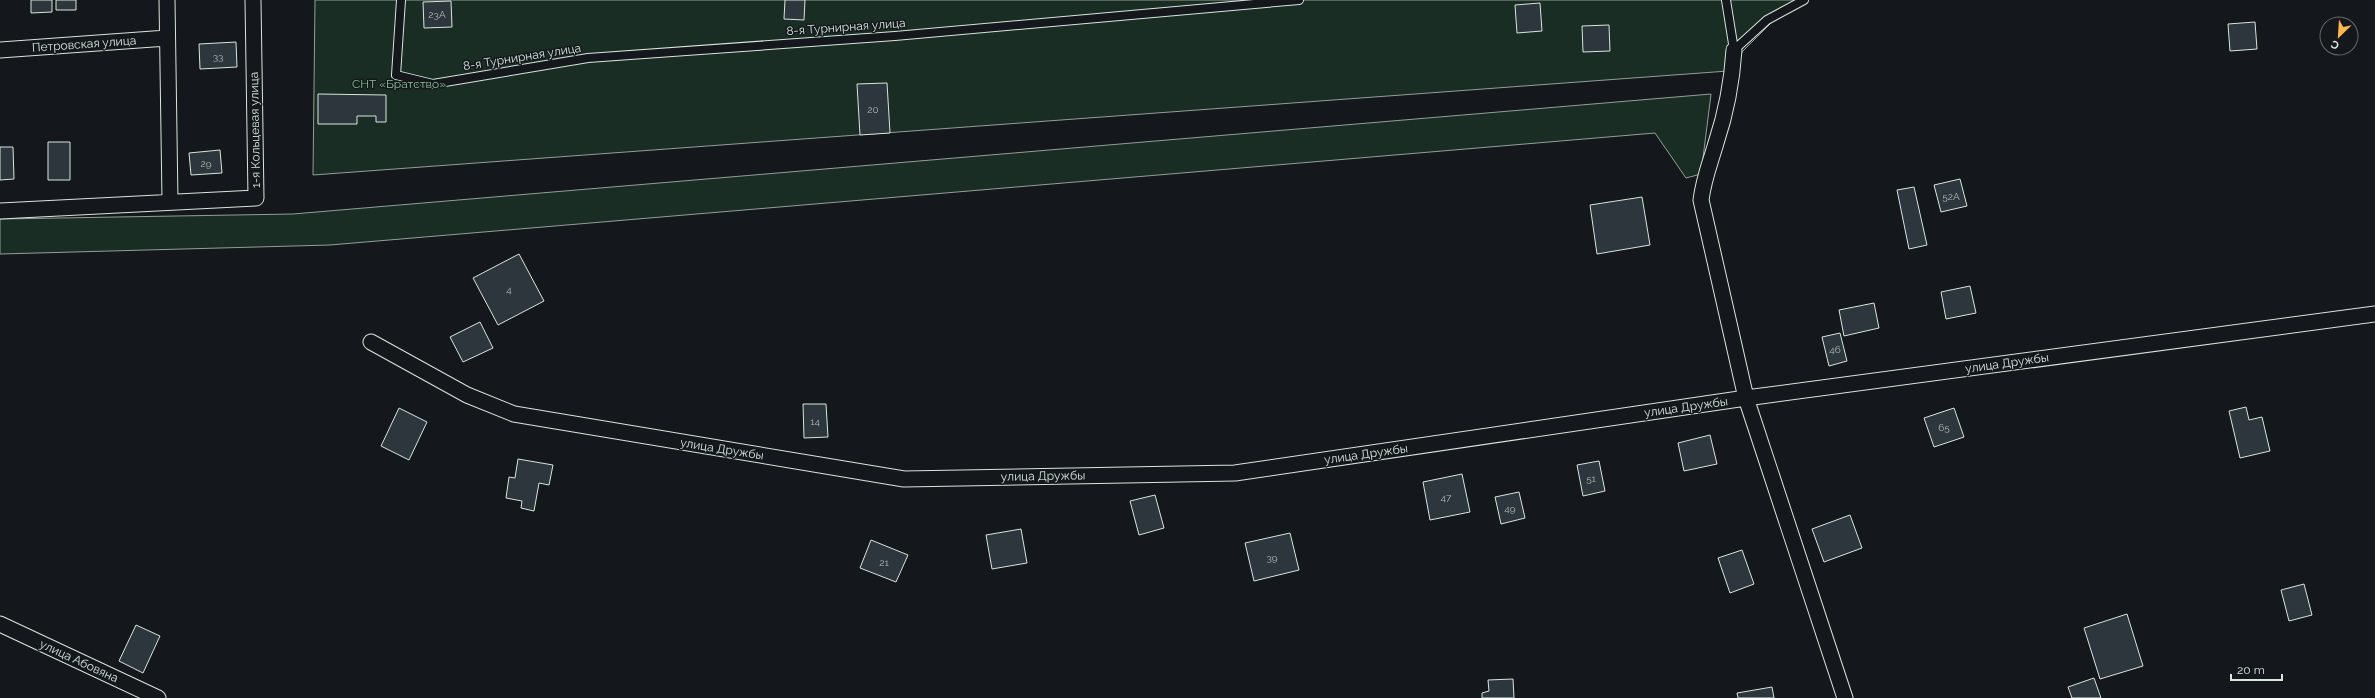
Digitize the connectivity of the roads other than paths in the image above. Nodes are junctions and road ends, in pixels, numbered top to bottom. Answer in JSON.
{"nodes":[{"id":1,"x":167,"y":0,"type":"edge"},
{"id":2,"x":253,"y":0,"type":"edge"},
{"id":3,"x":401,"y":0,"type":"edge"},
{"id":4,"x":1299,"y":0,"type":"edge"},
{"id":5,"x":1726,"y":0,"type":"edge"},
{"id":6,"x":1804,"y":0,"type":"edge"},
{"id":7,"x":167,"y":38,"type":"junction"},
{"id":8,"x":0,"y":50,"type":"edge"},
{"id":9,"x":1734,"y":50,"type":"junction"},
{"id":10,"x":170,"y":201,"type":"junction"},
{"id":11,"x":0,"y":211,"type":"edge"},
{"id":12,"x":2375,"y":314,"type":"edge"},
{"id":13,"x":371,"y":342,"type":"dead end"},
{"id":14,"x":1746,"y":398,"type":"junction"},
{"id":15,"x":0,"y":624,"type":"edge"},
{"id":16,"x":158,"y":698,"type":"edge"},
{"id":17,"x":1845,"y":698,"type":"edge"}],
"edges":[{"from":1,"to":7,"type":"street"},
{"from":2,"to":10,"type":"street","name":"1-я Кольцевая улица"},
{"from":3,"to":4,"type":"lane","name":"8-я Турнирная улица"},
{"from":5,"to":9,"type":"lane"},
{"from":6,"to":9,"type":"lane"},
{"from":7,"to":8,"type":"street","name":"Петровская улица"},
{"from":7,"to":10,"type":"street"},
{"from":9,"to":14,"type":"street"},
{"from":10,"to":11,"type":"street","name":"1-я Кольцевая улица"},
{"from":12,"to":14,"type":"street","name":"улица Дружбы"},
{"from":13,"to":14,"type":"street","name":"улица Дружбы"},
{"from":14,"to":17,"type":"street"},
{"from":15,"to":16,"type":"street","name":"улица Абовяна"}]}
